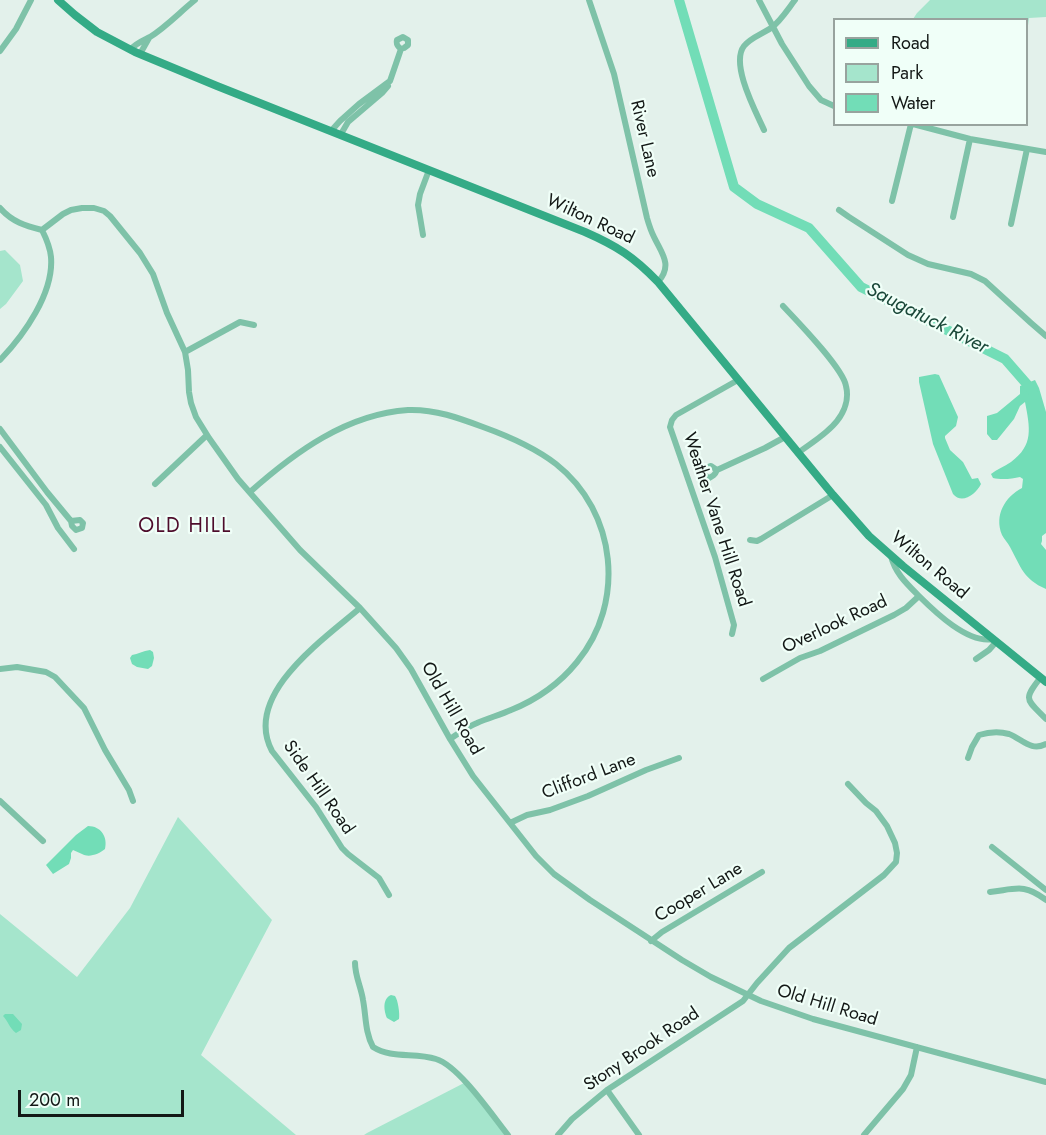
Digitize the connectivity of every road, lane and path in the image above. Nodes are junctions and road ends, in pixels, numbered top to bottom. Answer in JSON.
{"nodes":[{"id":1,"x":31,"y":0,"type":"edge"},
{"id":2,"x":58,"y":0,"type":"edge"},
{"id":3,"x":195,"y":0,"type":"edge"},
{"id":4,"x":589,"y":0,"type":"edge"},
{"id":5,"x":759,"y":0,"type":"edge"},
{"id":6,"x":795,"y":0,"type":"edge"},
{"id":7,"x":773,"y":27,"type":"junction"},
{"id":8,"x":149,"y":37,"type":"junction"},
{"id":9,"x":401,"y":48,"type":"dead end"},
{"id":10,"x":130,"y":50,"type":"junction"},
{"id":11,"x":0,"y":51,"type":"edge"},
{"id":12,"x":140,"y":54,"type":"junction"},
{"id":13,"x":390,"y":81,"type":"junction"},
{"id":14,"x":833,"y":106,"type":"edge"},
{"id":15,"x":911,"y":126,"type":"edge"},
{"id":16,"x":920,"y":126,"type":"edge"},
{"id":17,"x":331,"y":130,"type":"junction"},
{"id":18,"x":764,"y":130,"type":"dead end"},
{"id":19,"x":341,"y":134,"type":"junction"},
{"id":20,"x":970,"y":139,"type":"junction"},
{"id":21,"x":1027,"y":149,"type":"junction"},
{"id":22,"x":1046,"y":152,"type":"edge"},
{"id":23,"x":429,"y":170,"type":"junction"},
{"id":24,"x":892,"y":201,"type":"dead end"},
{"id":25,"x":0,"y":208,"type":"edge"},
{"id":26,"x":839,"y":210,"type":"dead end"},
{"id":27,"x":953,"y":217,"type":"dead end"},
{"id":28,"x":1011,"y":224,"type":"dead end"},
{"id":29,"x":42,"y":230,"type":"junction"},
{"id":30,"x":423,"y":235,"type":"dead end"},
{"id":31,"x":658,"y":282,"type":"junction"},
{"id":32,"x":783,"y":306,"type":"dead end"},
{"id":33,"x":254,"y":325,"type":"dead end"},
{"id":34,"x":1046,"y":336,"type":"edge"},
{"id":35,"x":185,"y":352,"type":"junction"},
{"id":36,"x":0,"y":360,"type":"edge"},
{"id":37,"x":738,"y":380,"type":"junction"},
{"id":38,"x":0,"y":429,"type":"edge"},
{"id":39,"x":207,"y":435,"type":"junction"},
{"id":40,"x":785,"y":437,"type":"junction"},
{"id":41,"x":0,"y":447,"type":"edge"},
{"id":42,"x":798,"y":453,"type":"junction"},
{"id":43,"x":717,"y":470,"type":"dead end"},
{"id":44,"x":154,"y":484,"type":"dead end"},
{"id":45,"x":250,"y":492,"type":"junction"},
{"id":46,"x":833,"y":495,"type":"junction"},
{"id":47,"x":71,"y":520,"type":"dead end"},
{"id":48,"x":750,"y":540,"type":"dead end"},
{"id":49,"x":74,"y":549,"type":"dead end"},
{"id":50,"x":891,"y":556,"type":"junction"},
{"id":51,"x":919,"y":597,"type":"junction"},
{"id":52,"x":360,"y":608,"type":"junction"},
{"id":53,"x":732,"y":634,"type":"dead end"},
{"id":54,"x":994,"y":640,"type":"junction"},
{"id":55,"x":976,"y":659,"type":"dead end"},
{"id":56,"x":0,"y":669,"type":"edge"},
{"id":57,"x":763,"y":679,"type":"dead end"},
{"id":58,"x":1043,"y":679,"type":"edge"},
{"id":59,"x":1046,"y":719,"type":"edge"},
{"id":60,"x":450,"y":739,"type":"junction"},
{"id":61,"x":1046,"y":744,"type":"edge"},
{"id":62,"x":679,"y":758,"type":"dead end"},
{"id":63,"x":968,"y":758,"type":"dead end"},
{"id":64,"x":848,"y":784,"type":"dead end"},
{"id":65,"x":0,"y":801,"type":"edge"},
{"id":66,"x":133,"y":801,"type":"dead end"},
{"id":67,"x":510,"y":823,"type":"junction"},
{"id":68,"x":44,"y":840,"type":"dead end"},
{"id":69,"x":992,"y":847,"type":"dead end"},
{"id":70,"x":762,"y":872,"type":"dead end"},
{"id":71,"x":1046,"y":890,"type":"edge"},
{"id":72,"x":990,"y":892,"type":"dead end"},
{"id":73,"x":389,"y":895,"type":"dead end"},
{"id":74,"x":1046,"y":900,"type":"edge"},
{"id":75,"x":651,"y":941,"type":"junction"},
{"id":76,"x":355,"y":963,"type":"dead end"},
{"id":77,"x":748,"y":995,"type":"junction"},
{"id":78,"x":917,"y":1047,"type":"junction"},
{"id":79,"x":1046,"y":1082,"type":"edge"},
{"id":80,"x":607,"y":1089,"type":"junction"},
{"id":81,"x":508,"y":1135,"type":"edge"},
{"id":82,"x":558,"y":1135,"type":"edge"},
{"id":83,"x":639,"y":1135,"type":"edge"},
{"id":84,"x":864,"y":1135,"type":"edge"}],
"edges":[{"from":1,"to":11,"type":"street"},
{"from":2,"to":10,"type":"main road","name":"Wilton Road"},
{"from":3,"to":8,"type":"street"},
{"from":4,"to":31,"type":"street","name":"River Lane"},
{"from":5,"to":7,"type":"street"},
{"from":6,"to":7,"type":"street"},
{"from":7,"to":14,"type":"street"},
{"from":7,"to":18,"type":"street"},
{"from":8,"to":10,"type":"street"},
{"from":8,"to":12,"type":"street"},
{"from":9,"to":13,"type":"street"},
{"from":10,"to":12,"type":"main road","name":"Wilton Road"},
{"from":12,"to":17,"type":"main road","name":"Wilton Road"},
{"from":13,"to":17,"type":"street"},
{"from":13,"to":19,"type":"street"},
{"from":15,"to":24,"type":"street"},
{"from":16,"to":20,"type":"street"},
{"from":17,"to":19,"type":"main road","name":"Wilton Road"},
{"from":19,"to":23,"type":"main road","name":"Wilton Road"},
{"from":20,"to":21,"type":"street"},
{"from":20,"to":27,"type":"street"},
{"from":21,"to":22,"type":"street"},
{"from":21,"to":28,"type":"street"},
{"from":23,"to":30,"type":"street"},
{"from":23,"to":31,"type":"main road","name":"Wilton Road"},
{"from":25,"to":29,"type":"street"},
{"from":26,"to":34,"type":"street"},
{"from":29,"to":35,"type":"street","name":"Old Hill Road"},
{"from":29,"to":36,"type":"street"},
{"from":31,"to":37,"type":"main road","name":"Wilton Road"},
{"from":32,"to":42,"type":"street"},
{"from":33,"to":35,"type":"street"},
{"from":35,"to":39,"type":"street","name":"Old Hill Road"},
{"from":37,"to":40,"type":"main road","name":"Wilton Road"},
{"from":37,"to":53,"type":"street","name":"Weather Vane Hill Road"},
{"from":38,"to":47,"type":"street"},
{"from":39,"to":44,"type":"street"},
{"from":39,"to":45,"type":"street","name":"Old Hill Road"},
{"from":40,"to":42,"type":"main road","name":"Wilton Road"},
{"from":40,"to":43,"type":"street"},
{"from":41,"to":49,"type":"street"},
{"from":42,"to":46,"type":"main road","name":"Wilton Road"},
{"from":45,"to":52,"type":"street","name":"Old Hill Road"},
{"from":45,"to":60,"type":"street"},
{"from":46,"to":48,"type":"street"},
{"from":46,"to":50,"type":"main road","name":"Wilton Road"},
{"from":50,"to":51,"type":"street","name":"Overlook Road"},
{"from":50,"to":54,"type":"main road","name":"Wilton Road"},
{"from":51,"to":54,"type":"street","name":"Overlook Road"},
{"from":51,"to":57,"type":"street","name":"Overlook Road"},
{"from":52,"to":60,"type":"street","name":"Old Hill Road"},
{"from":52,"to":73,"type":"street","name":"Side Hill Road"},
{"from":54,"to":55,"type":"street"},
{"from":54,"to":58,"type":"main road","name":"Wilton Road"},
{"from":56,"to":66,"type":"street"},
{"from":58,"to":59,"type":"street"},
{"from":60,"to":67,"type":"street","name":"Old Hill Road"},
{"from":61,"to":63,"type":"street"},
{"from":62,"to":67,"type":"street","name":"Clifford Lane"},
{"from":64,"to":77,"type":"street","name":"Stony Brook Road"},
{"from":65,"to":68,"type":"street"},
{"from":67,"to":75,"type":"street","name":"Old Hill Road"},
{"from":69,"to":71,"type":"street"},
{"from":70,"to":75,"type":"street","name":"Cooper Lane"},
{"from":72,"to":74,"type":"street"},
{"from":75,"to":77,"type":"street","name":"Old Hill Road"},
{"from":76,"to":81,"type":"street"},
{"from":77,"to":78,"type":"street","name":"Old Hill Road"},
{"from":77,"to":80,"type":"street","name":"Stony Brook Road"},
{"from":78,"to":79,"type":"street","name":"Old Hill Road"},
{"from":78,"to":84,"type":"street"},
{"from":80,"to":82,"type":"street","name":"Stony Brook Road"},
{"from":80,"to":83,"type":"street"}]}
